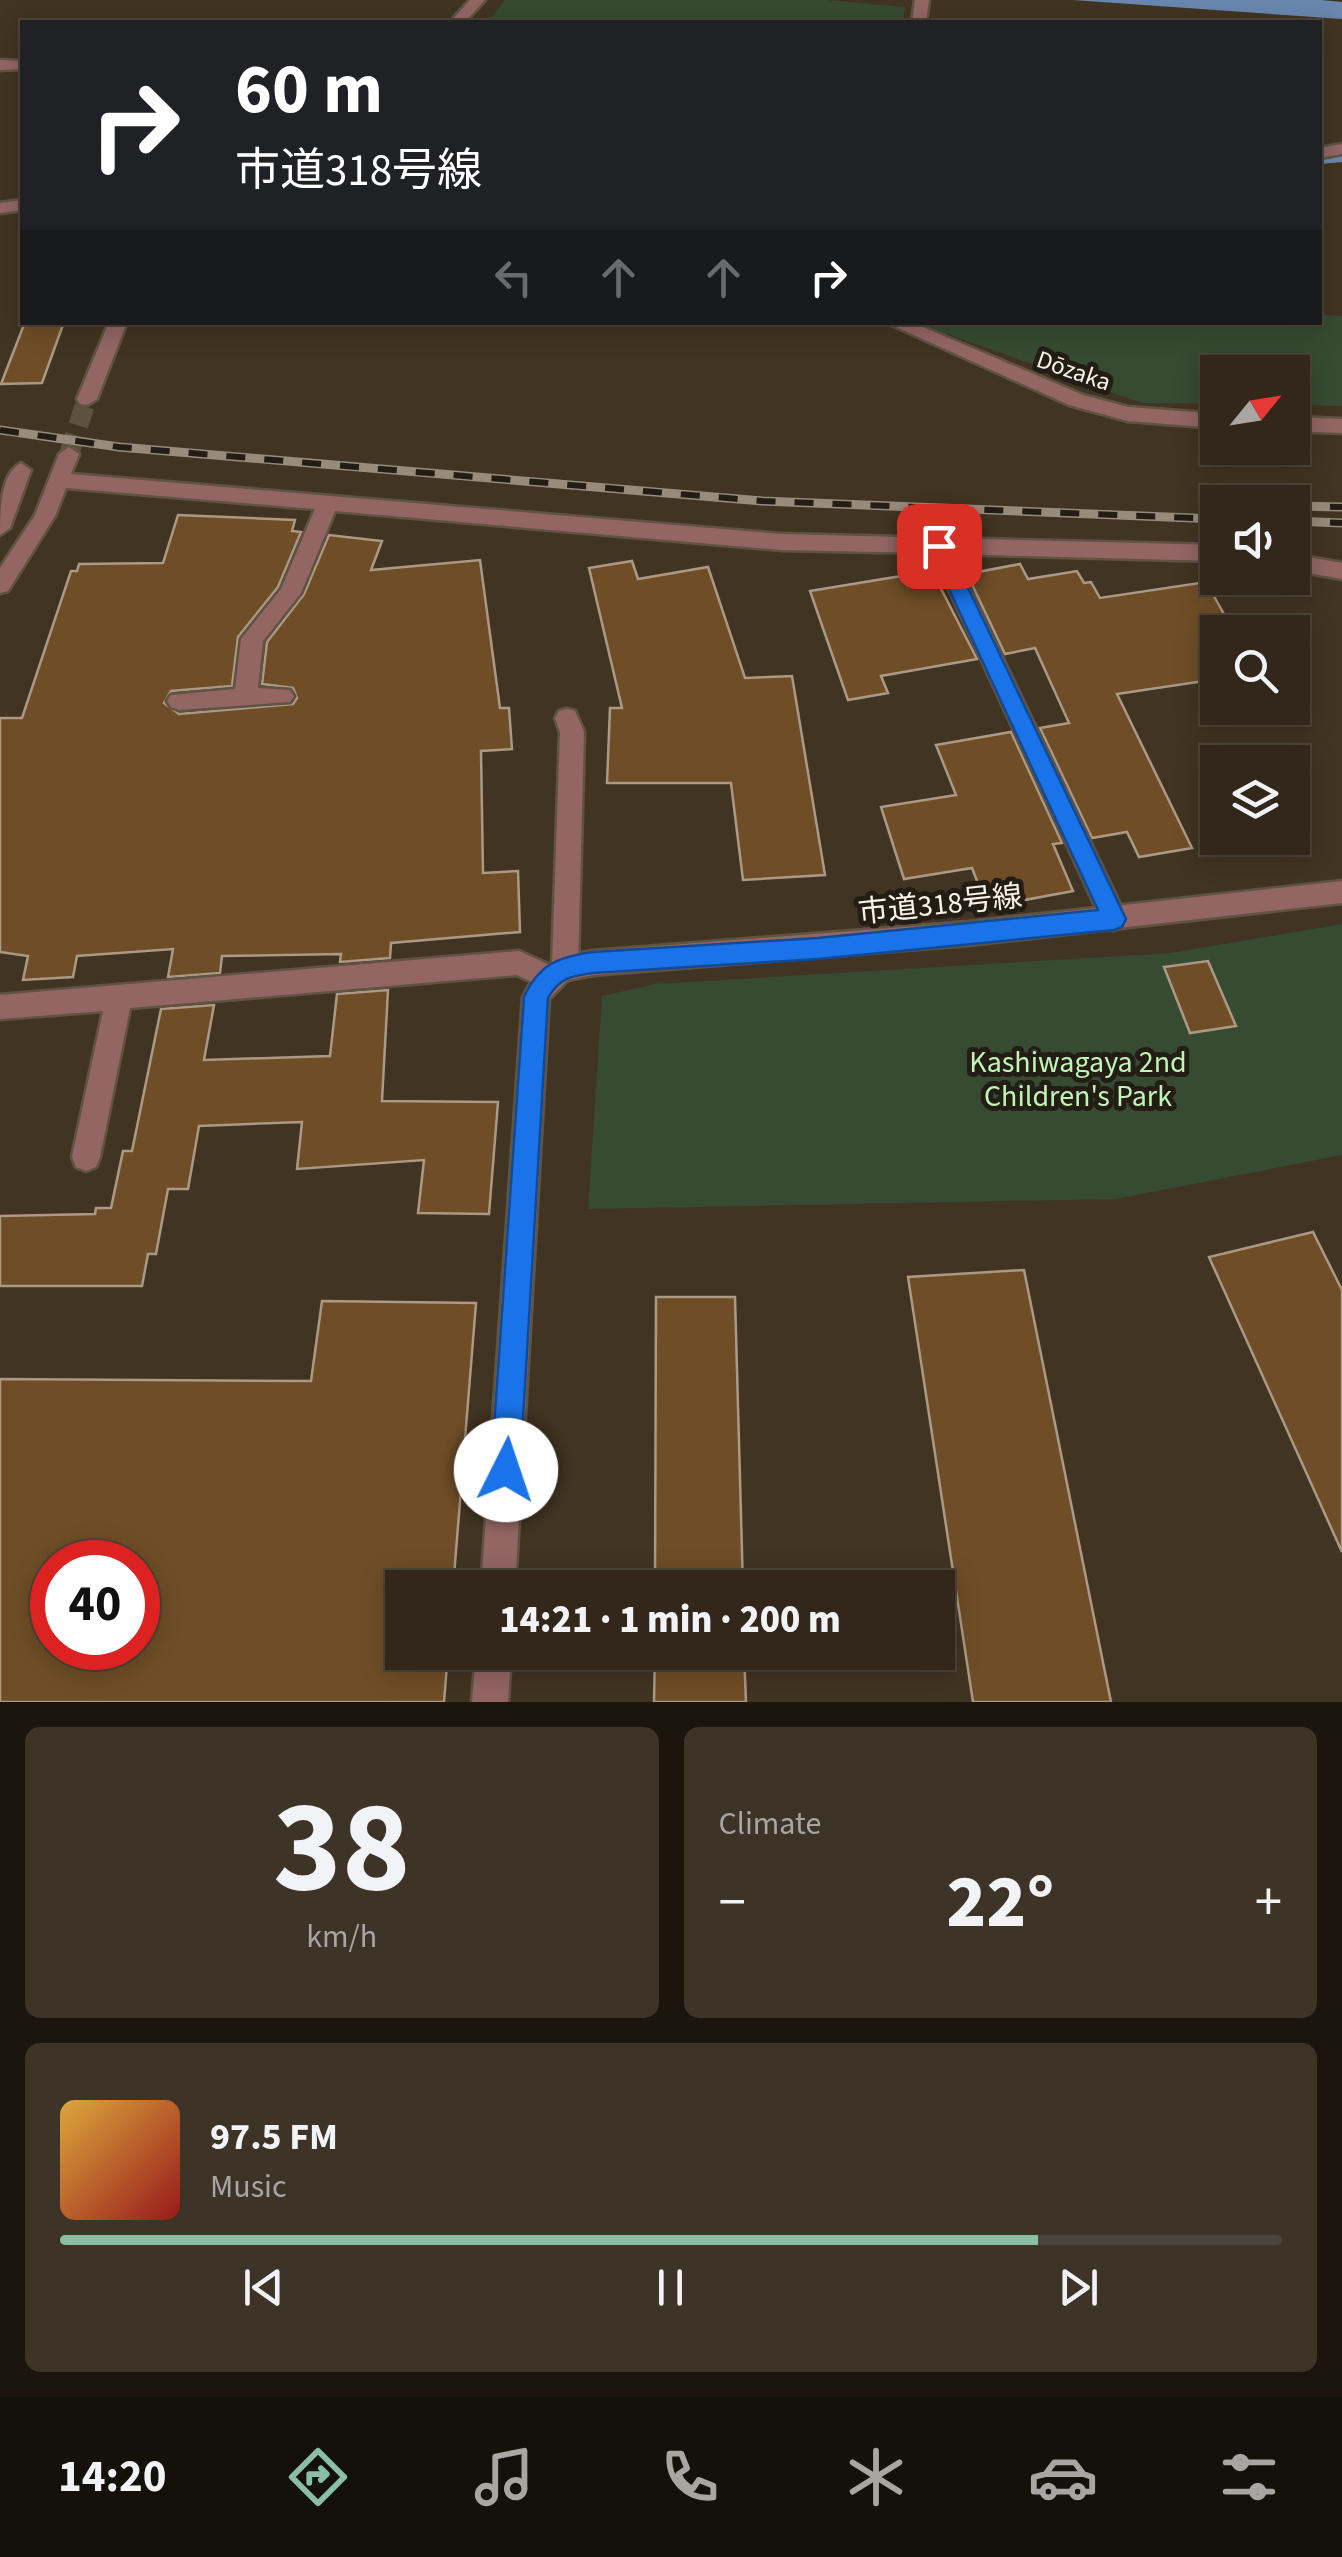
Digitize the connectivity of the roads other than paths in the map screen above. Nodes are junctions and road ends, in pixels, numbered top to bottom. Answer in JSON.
{"nodes":[{"id":1,"x":478,"y":0,"type":"edge"},
{"id":2,"x":459,"y":20,"type":"edge"},
{"id":3,"x":117,"y":325,"type":"edge"},
{"id":4,"x":901,"y":325,"type":"edge"},
{"id":5,"x":87,"y":399,"type":"tunnel mouth"},
{"id":6,"x":1200,"y":420,"type":"edge"},
{"id":7,"x":1310,"y":425,"type":"edge"},
{"id":8,"x":1342,"y":426,"type":"edge"},
{"id":9,"x":69,"y":454,"type":"tunnel mouth"},
{"id":10,"x":21,"y":470,"type":"dead end"},
{"id":11,"x":60,"y":480,"type":"junction"},
{"id":12,"x":327,"y":506,"type":"junction"},
{"id":13,"x":0,"y":528,"type":"edge"},
{"id":14,"x":939,"y":546,"type":"junction"},
{"id":15,"x":1200,"y":553,"type":"edge"},
{"id":16,"x":1310,"y":565,"type":"edge"},
{"id":17,"x":1342,"y":571,"type":"edge"},
{"id":18,"x":0,"y":585,"type":"edge"},
{"id":19,"x":282,"y":696,"type":"dead end"},
{"id":20,"x":246,"y":698,"type":"junction"},
{"id":21,"x":179,"y":700,"type":"dead end"},
{"id":22,"x":567,"y":718,"type":"dead end"},
{"id":23,"x":1342,"y":892,"type":"edge"},
{"id":24,"x":1114,"y":919,"type":"junction"},
{"id":25,"x":556,"y":972,"type":"junction"},
{"id":26,"x":119,"y":996,"type":"junction"},
{"id":27,"x":0,"y":1006,"type":"edge"},
{"id":28,"x":86,"y":1157,"type":"dead end"},
{"id":29,"x":499,"y":1570,"type":"edge"},
{"id":30,"x":493,"y":1670,"type":"edge"},
{"id":31,"x":490,"y":1702,"type":"edge"}],
"edges":[{"from":1,"to":2,"type":"street"},
{"from":3,"to":5,"type":"street"},
{"from":4,"to":6,"type":"street","name":"Dōzaka"},
{"from":7,"to":8,"type":"street"},
{"from":9,"to":11,"type":"street"},
{"from":10,"to":13,"type":"street"},
{"from":11,"to":12,"type":"street"},
{"from":11,"to":18,"type":"street"},
{"from":12,"to":14,"type":"street"},
{"from":12,"to":20,"type":"street"},
{"from":14,"to":15,"type":"street"},
{"from":14,"to":24,"type":"street"},
{"from":16,"to":17,"type":"street"},
{"from":19,"to":20,"type":"street"},
{"from":20,"to":21,"type":"street"},
{"from":22,"to":25,"type":"street"},
{"from":23,"to":24,"type":"street","name":"市道318号線"},
{"from":24,"to":25,"type":"street","name":"市道318号線"},
{"from":25,"to":26,"type":"street","name":"市道318号線"},
{"from":25,"to":29,"type":"street"},
{"from":26,"to":27,"type":"street","name":"市道318号線"},
{"from":26,"to":28,"type":"street"},
{"from":30,"to":31,"type":"street"}]}
